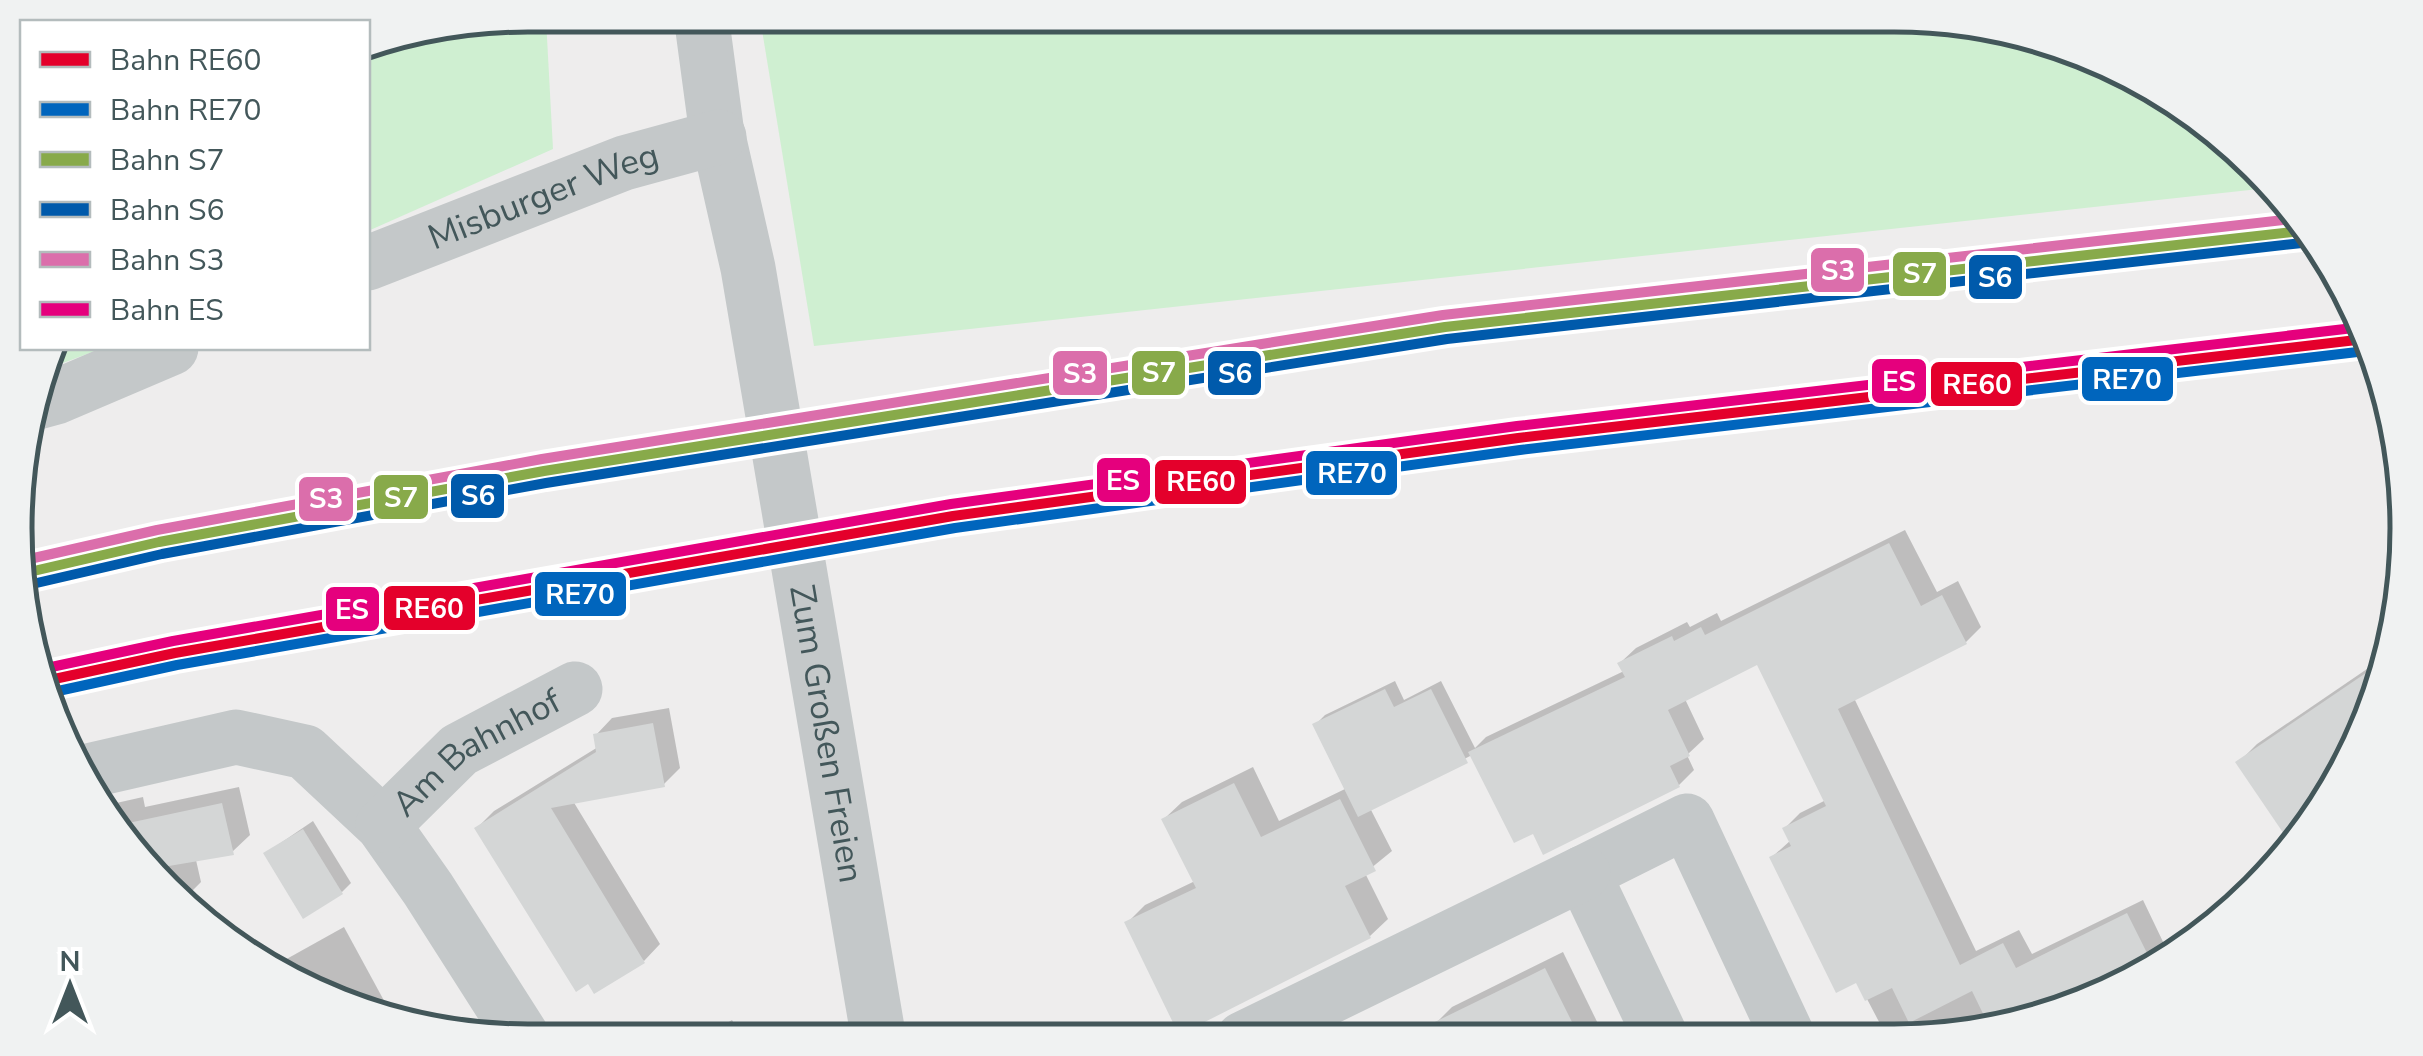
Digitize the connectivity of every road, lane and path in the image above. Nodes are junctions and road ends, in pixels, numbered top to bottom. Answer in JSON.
{"nodes":[{"id":1,"x":702,"y":32,"type":"edge"},
{"id":2,"x":719,"y":138,"type":"junction"},
{"id":3,"x":370,"y":261,"type":"edge"},
{"id":4,"x":166,"y":350,"type":"edge"},
{"id":5,"x":49,"y":399,"type":"edge"},
{"id":6,"x":574,"y":688,"type":"dead end"},
{"id":7,"x":96,"y":769,"type":"edge"},
{"id":8,"x":383,"y":825,"type":"junction"},
{"id":9,"x":1583,"y":872,"type":"junction"},
{"id":10,"x":514,"y":1023,"type":"edge"},
{"id":11,"x":876,"y":1024,"type":"edge"},
{"id":12,"x":1274,"y":1024,"type":"edge"},
{"id":13,"x":1654,"y":1024,"type":"edge"},
{"id":14,"x":1782,"y":1024,"type":"edge"}],
"edges":[{"from":1,"to":2,"type":"street","name":"Zum Großen Freien"},
{"from":2,"to":3,"type":"street","name":"Misburger Weg"},
{"from":2,"to":11,"type":"street","name":"Zum Großen Freien"},
{"from":4,"to":5,"type":"street"},
{"from":6,"to":8,"type":"street","name":"Am Bahnhof"},
{"from":7,"to":8,"type":"street","name":"Am Bahnhof"},
{"from":8,"to":10,"type":"street","name":"Am Bahnhof"},
{"from":9,"to":12,"type":"street"},
{"from":9,"to":13,"type":"street"},
{"from":9,"to":14,"type":"street"}]}
